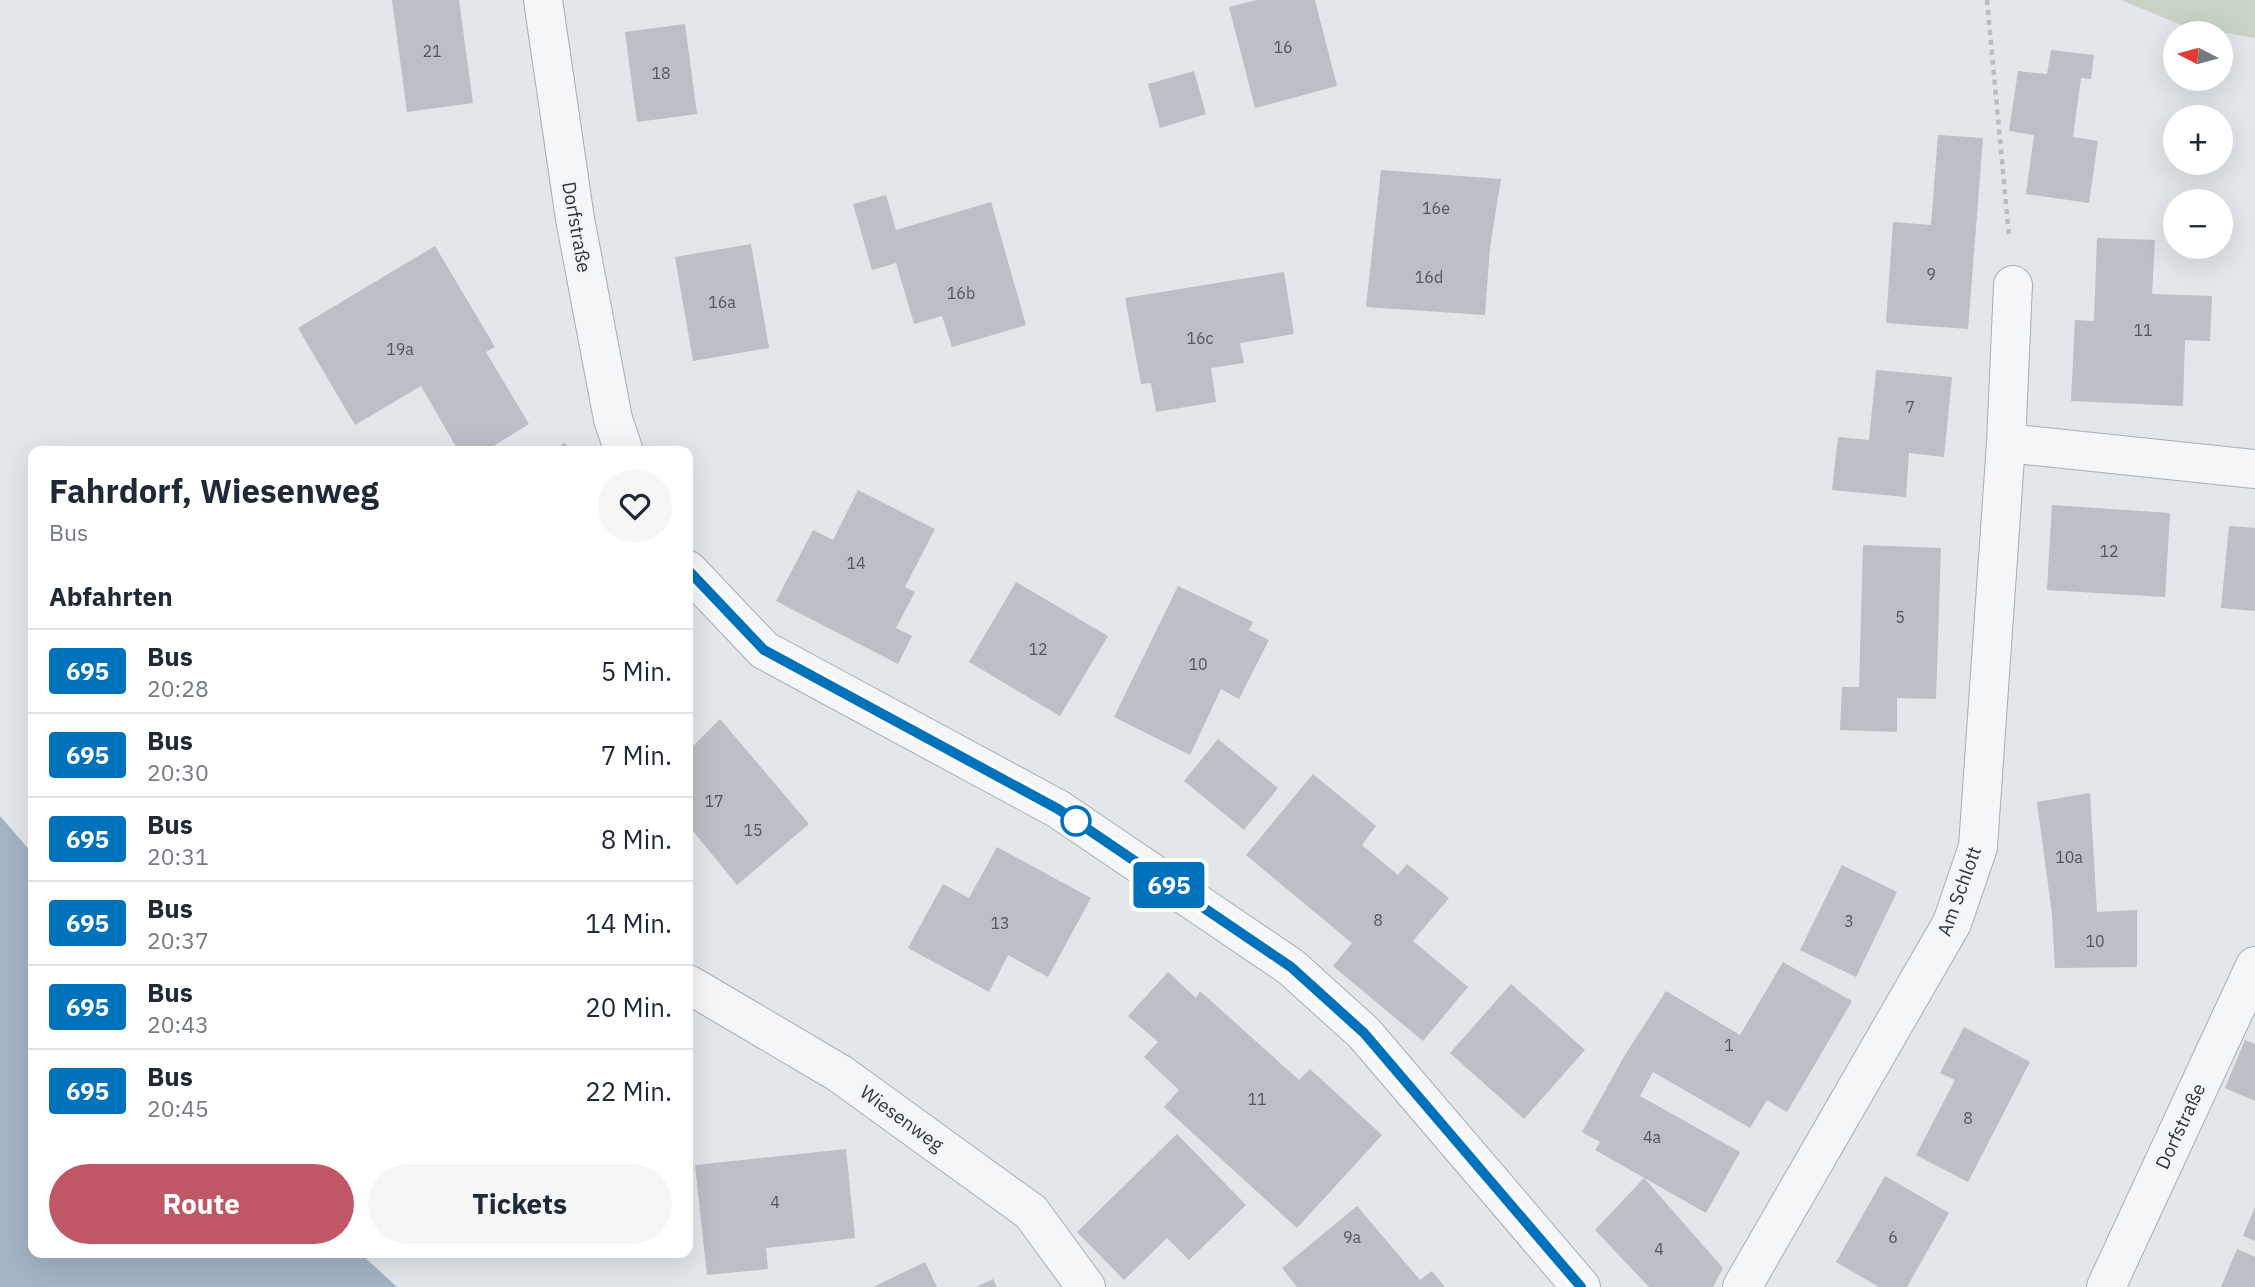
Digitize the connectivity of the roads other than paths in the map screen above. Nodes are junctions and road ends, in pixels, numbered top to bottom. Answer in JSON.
{"nodes":[{"id":1,"x":543,"y":0,"type":"edge"},
{"id":2,"x":2013,"y":285,"type":"road end"},
{"id":3,"x":2006,"y":443,"type":"junction"},
{"id":4,"x":622,"y":446,"type":"edge"},
{"id":5,"x":2255,"y":469,"type":"edge"},
{"id":6,"x":693,"y":575,"type":"edge"},
{"id":7,"x":2255,"y":965,"type":"edge"},
{"id":8,"x":693,"y":988,"type":"edge"},
{"id":9,"x":1086,"y":1287,"type":"edge"},
{"id":10,"x":1581,"y":1287,"type":"edge"},
{"id":11,"x":1742,"y":1287,"type":"edge"},
{"id":12,"x":2106,"y":1287,"type":"edge"}],
"edges":[{"from":1,"to":4,"type":"street","name":"Dorfstraße"},
{"from":2,"to":3,"type":"street","name":"Am Schlott"},
{"from":3,"to":5,"type":"street"},
{"from":3,"to":11,"type":"street","name":"Am Schlott"},
{"from":6,"to":10,"type":"street"},
{"from":7,"to":12,"type":"street","name":"Dorfstraße"},
{"from":8,"to":9,"type":"street","name":"Wiesenweg"}]}
